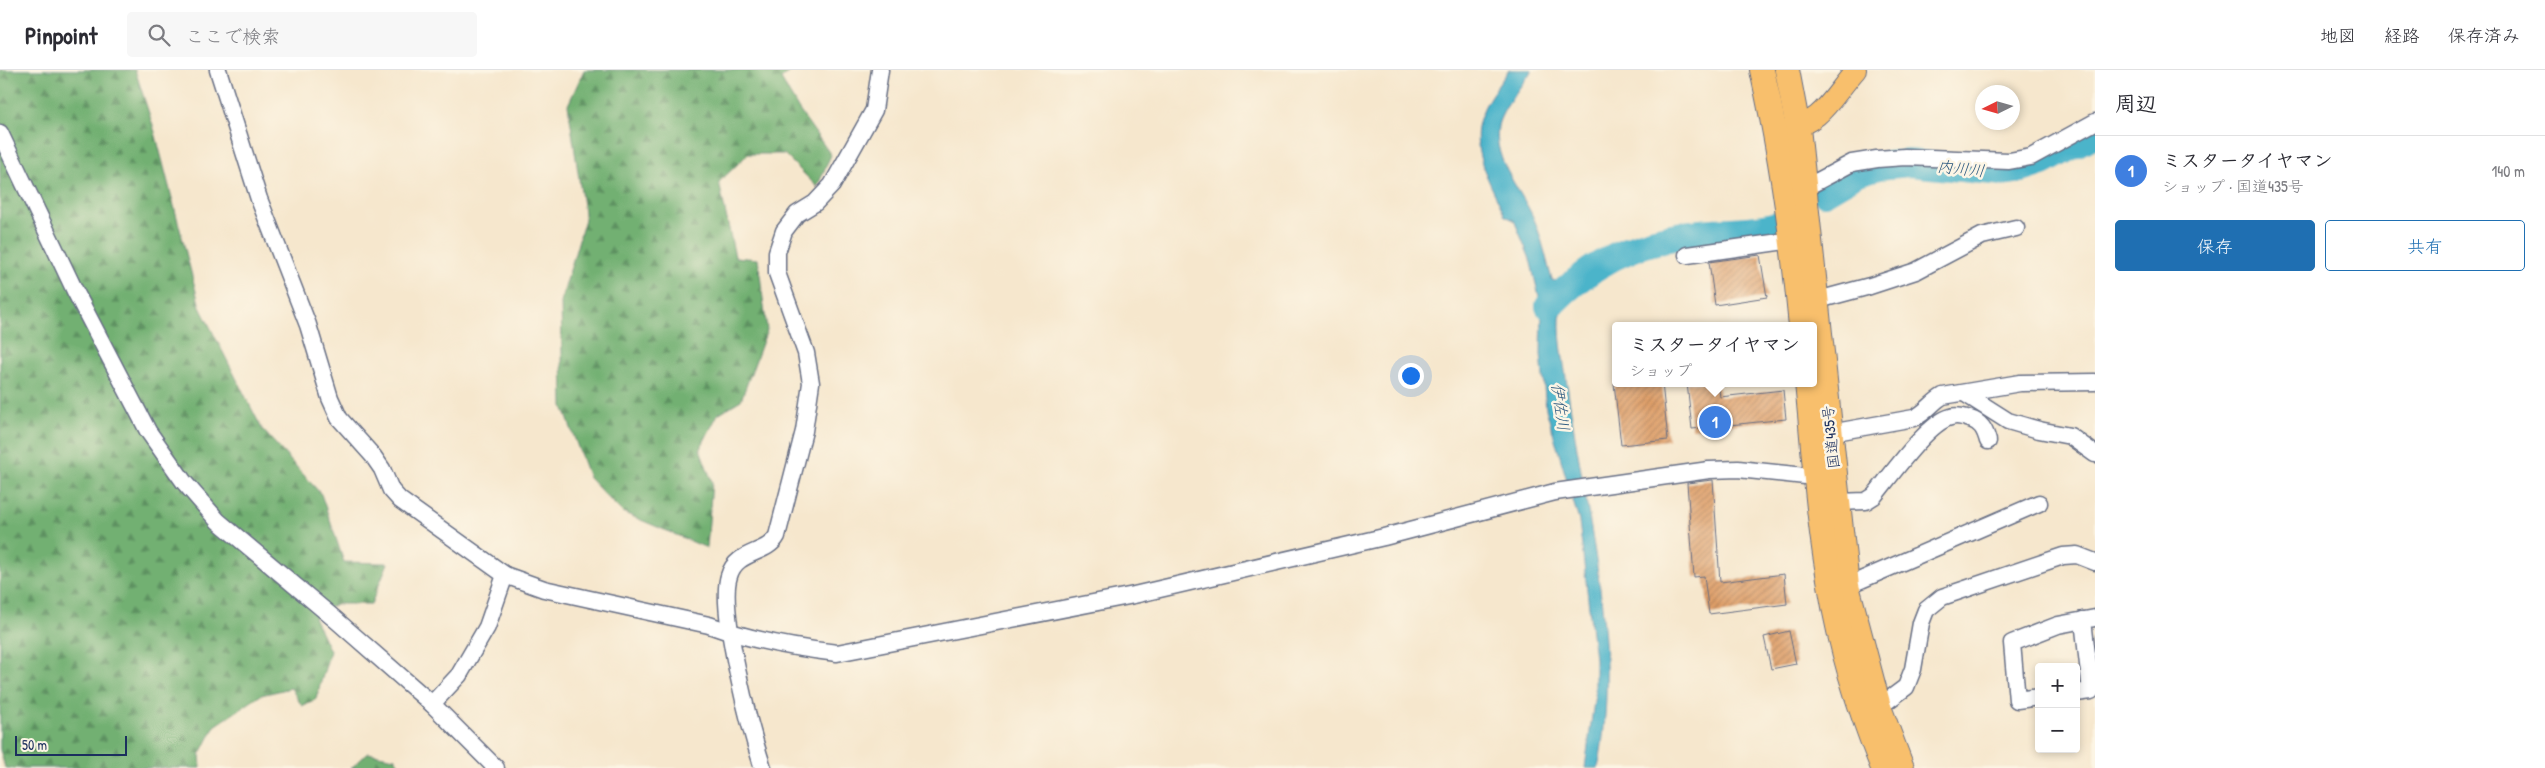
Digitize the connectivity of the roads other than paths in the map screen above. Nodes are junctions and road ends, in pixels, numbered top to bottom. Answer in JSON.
{"nodes":[{"id":1,"x":218,"y":70,"type":"edge"},
{"id":2,"x":880,"y":70,"type":"edge"},
{"id":3,"x":1762,"y":70,"type":"edge"},
{"id":4,"x":1856,"y":70,"type":"edge"},
{"id":5,"x":1789,"y":73,"type":"edge"},
{"id":6,"x":2095,"y":122,"type":"edge"},
{"id":7,"x":1787,"y":130,"type":"junction"},
{"id":8,"x":0,"y":133,"type":"edge"},
{"id":9,"x":1805,"y":188,"type":"junction"},
{"id":10,"x":2016,"y":228,"type":"dead end"},
{"id":11,"x":1793,"y":240,"type":"junction"},
{"id":12,"x":1687,"y":255,"type":"dead end"},
{"id":13,"x":1818,"y":300,"type":"junction"},
{"id":14,"x":1801,"y":322,"type":"edge"},
{"id":15,"x":2095,"y":382,"type":"edge"},
{"id":16,"x":1808,"y":387,"type":"edge"},
{"id":17,"x":1964,"y":393,"type":"junction"},
{"id":18,"x":1830,"y":433,"type":"junction"},
{"id":19,"x":1988,"y":441,"type":"dead end"},
{"id":20,"x":2095,"y":454,"type":"edge"},
{"id":21,"x":1826,"y":478,"type":"junction"},
{"id":22,"x":1837,"y":502,"type":"junction"},
{"id":23,"x":2039,"y":503,"type":"dead end"},
{"id":24,"x":2095,"y":562,"type":"edge"},
{"id":25,"x":505,"y":575,"type":"junction"},
{"id":26,"x":1847,"y":586,"type":"junction"},
{"id":27,"x":2089,"y":619,"type":"edge"},
{"id":28,"x":731,"y":633,"type":"junction"},
{"id":29,"x":2080,"y":692,"type":"edge"},
{"id":30,"x":2035,"y":698,"type":"edge"},
{"id":31,"x":432,"y":704,"type":"junction"},
{"id":32,"x":1879,"y":707,"type":"junction"},
{"id":33,"x":496,"y":768,"type":"edge"},
{"id":34,"x":763,"y":768,"type":"edge"},
{"id":35,"x":1883,"y":768,"type":"edge"},
{"id":36,"x":1902,"y":768,"type":"edge"}],
"edges":[{"from":1,"to":25,"type":"street"},
{"from":2,"to":28,"type":"street"},
{"from":3,"to":7,"type":"highway","name":"国道435号"},
{"from":4,"to":7,"type":"main road"},
{"from":5,"to":7,"type":"highway","name":"国道435号"},
{"from":6,"to":9,"type":"street"},
{"from":7,"to":9,"type":"highway","name":"国道435号"},
{"from":7,"to":11,"type":"highway","name":"国道435号"},
{"from":8,"to":31,"type":"street"},
{"from":9,"to":13,"type":"highway","name":"国道435号"},
{"from":10,"to":13,"type":"street"},
{"from":11,"to":12,"type":"street"},
{"from":11,"to":14,"type":"highway","name":"国道435号"},
{"from":13,"to":18,"type":"highway","name":"国道435号"},
{"from":15,"to":17,"type":"street"},
{"from":16,"to":21,"type":"highway","name":"国道435号"},
{"from":17,"to":18,"type":"street"},
{"from":17,"to":20,"type":"street"},
{"from":18,"to":21,"type":"highway","name":"国道435号"},
{"from":19,"to":22,"type":"street"},
{"from":21,"to":22,"type":"highway","name":"国道435号"},
{"from":21,"to":28,"type":"street"},
{"from":21,"to":35,"type":"highway","name":"国道435号"},
{"from":22,"to":26,"type":"highway","name":"国道435号"},
{"from":23,"to":26,"type":"street"},
{"from":24,"to":32,"type":"street"},
{"from":25,"to":28,"type":"street"},
{"from":25,"to":31,"type":"street"},
{"from":26,"to":32,"type":"highway","name":"国道435号"},
{"from":27,"to":29,"type":"street"},
{"from":27,"to":30,"type":"street"},
{"from":28,"to":34,"type":"street"},
{"from":31,"to":33,"type":"street"},
{"from":32,"to":36,"type":"highway","name":"国道435号"}]}
